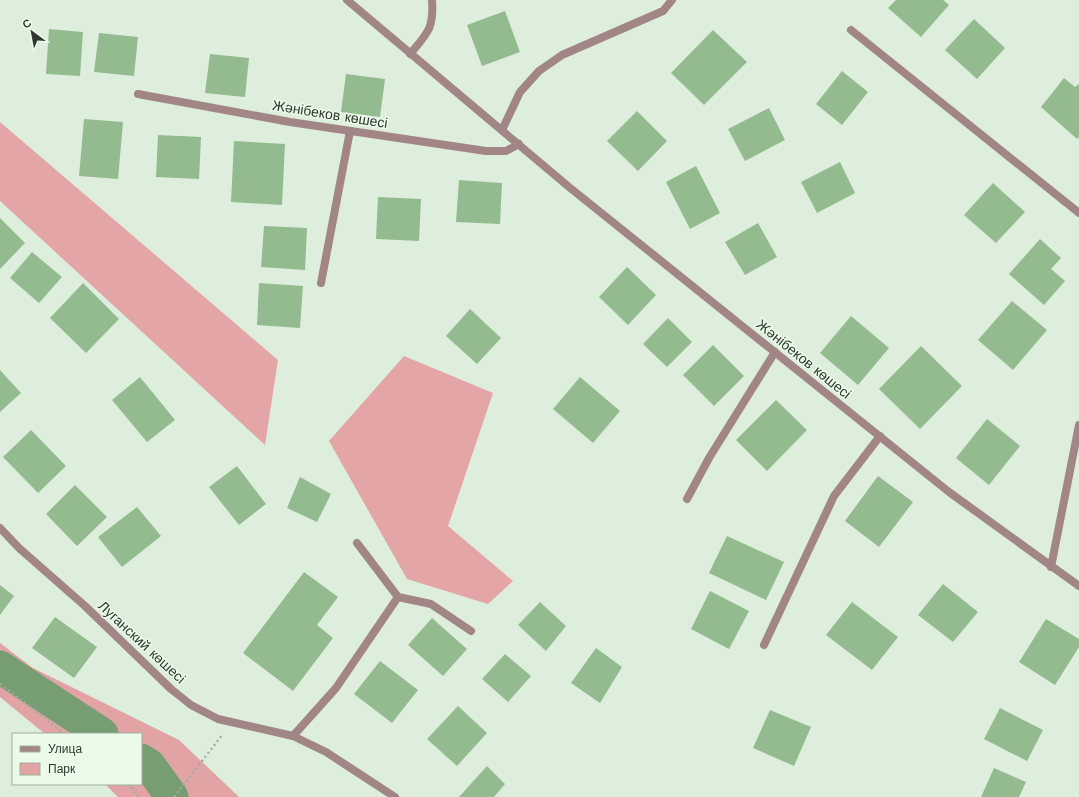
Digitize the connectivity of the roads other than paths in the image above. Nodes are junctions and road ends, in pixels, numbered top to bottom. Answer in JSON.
{"nodes":[{"id":1,"x":347,"y":0,"type":"edge"},
{"id":2,"x":432,"y":0,"type":"edge"},
{"id":3,"x":672,"y":0,"type":"edge"},
{"id":4,"x":851,"y":30,"type":"dead end"},
{"id":5,"x":410,"y":54,"type":"junction"},
{"id":6,"x":138,"y":94,"type":"dead end"},
{"id":7,"x":502,"y":130,"type":"junction"},
{"id":8,"x":350,"y":131,"type":"junction"},
{"id":9,"x":518,"y":144,"type":"junction"},
{"id":10,"x":1079,"y":213,"type":"edge"},
{"id":11,"x":321,"y":283,"type":"dead end"},
{"id":12,"x":775,"y":352,"type":"junction"},
{"id":13,"x":1079,"y":425,"type":"edge"},
{"id":14,"x":880,"y":436,"type":"junction"},
{"id":15,"x":687,"y":499,"type":"dead end"},
{"id":16,"x":0,"y":528,"type":"edge"},
{"id":17,"x":357,"y":543,"type":"dead end"},
{"id":18,"x":1051,"y":567,"type":"junction"},
{"id":19,"x":1079,"y":586,"type":"edge"},
{"id":20,"x":398,"y":597,"type":"junction"},
{"id":21,"x":471,"y":631,"type":"dead end"},
{"id":22,"x":764,"y":645,"type":"dead end"},
{"id":23,"x":291,"y":736,"type":"junction"},
{"id":24,"x":395,"y":797,"type":"edge"}],
"edges":[{"from":1,"to":5,"type":"street","name":"Жәнібеков көшесі"},
{"from":2,"to":5,"type":"street"},
{"from":3,"to":7,"type":"street"},
{"from":4,"to":10,"type":"street"},
{"from":5,"to":7,"type":"street","name":"Жәнібеков көшесі"},
{"from":6,"to":8,"type":"street","name":"Жәнібеков көшесі"},
{"from":7,"to":9,"type":"street","name":"Жәнібеков көшесі"},
{"from":8,"to":9,"type":"street","name":"Жәнібеков көшесі"},
{"from":8,"to":11,"type":"street"},
{"from":9,"to":12,"type":"street","name":"Жәнібеков көшесі"},
{"from":12,"to":14,"type":"street","name":"Жәнібеков көшесі"},
{"from":12,"to":15,"type":"street"},
{"from":13,"to":18,"type":"street"},
{"from":14,"to":18,"type":"street","name":"Жәнібеков көшесі"},
{"from":14,"to":22,"type":"street"},
{"from":16,"to":23,"type":"street","name":"Луганский көшесі"},
{"from":17,"to":20,"type":"street"},
{"from":18,"to":19,"type":"street","name":"Жәнібеков көшесі"},
{"from":20,"to":21,"type":"street"},
{"from":20,"to":23,"type":"street"},
{"from":23,"to":24,"type":"street","name":"Луганский көшесі"}]}
